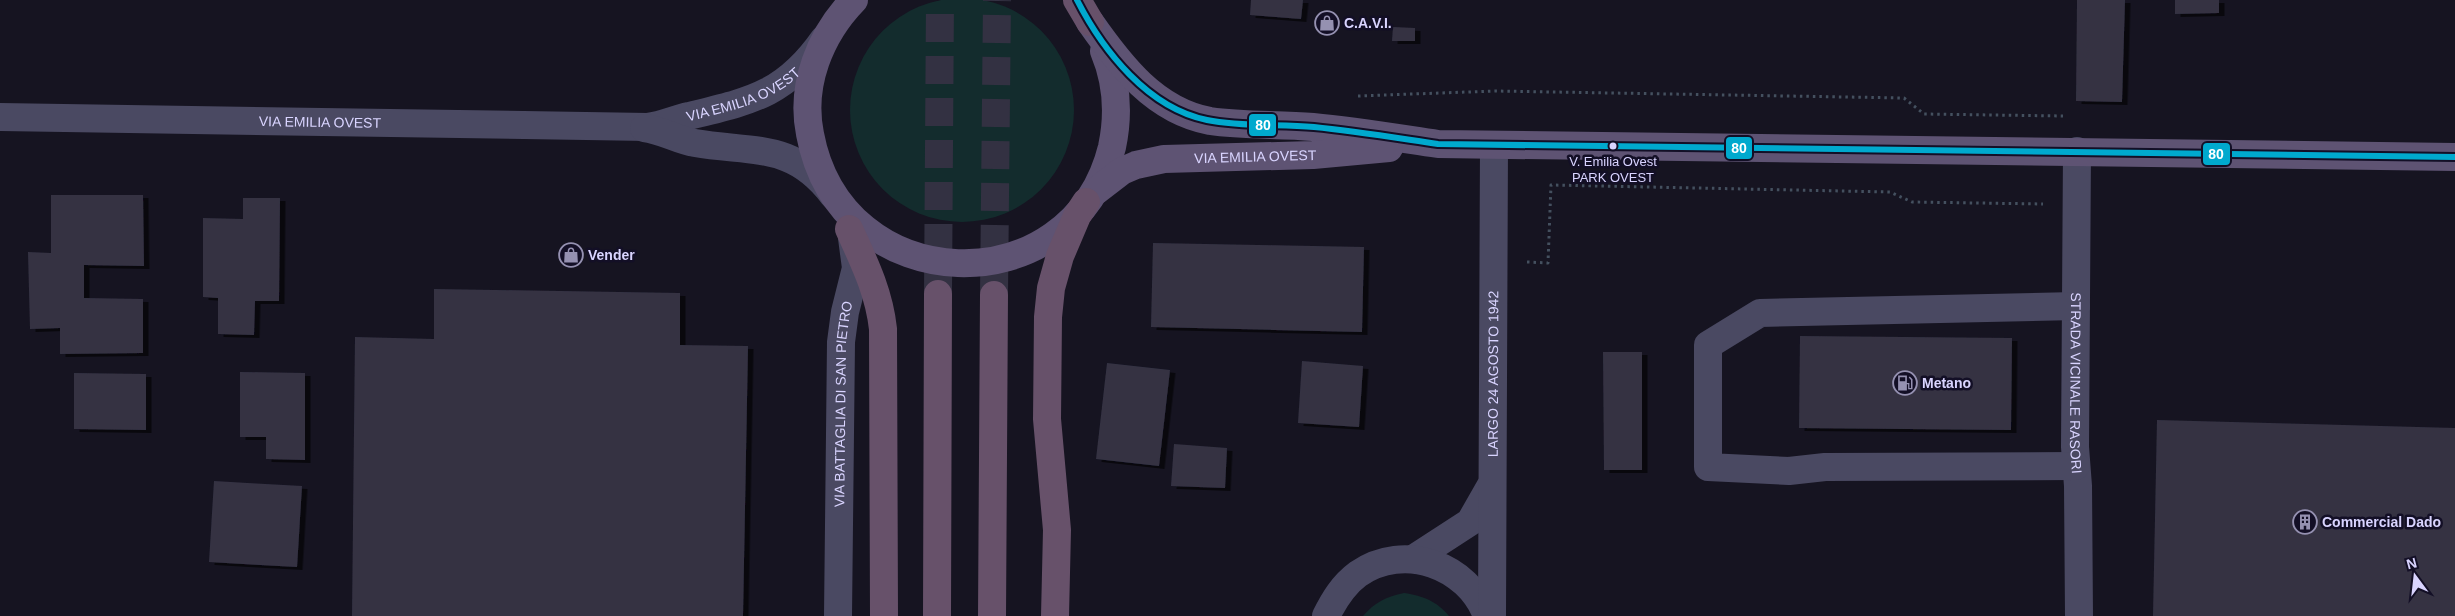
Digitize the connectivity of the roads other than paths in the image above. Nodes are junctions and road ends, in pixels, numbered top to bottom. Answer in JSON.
{"nodes":[{"id":1,"x":854,"y":0,"type":"edge"},
{"id":2,"x":1070,"y":0,"type":"edge"},
{"id":3,"x":1084,"y":11,"type":"edge"},
{"id":4,"x":827,"y":34,"type":"junction"},
{"id":5,"x":0,"y":117,"type":"edge"},
{"id":6,"x":640,"y":127,"type":"junction"},
{"id":7,"x":1438,"y":144,"type":"junction"},
{"id":8,"x":1494,"y":145,"type":"junction"},
{"id":9,"x":2077,"y":151,"type":"junction"},
{"id":10,"x":2455,"y":157,"type":"edge"},
{"id":11,"x":834,"y":197,"type":"junction"},
{"id":12,"x":1086,"y":202,"type":"junction"},
{"id":13,"x":849,"y":229,"type":"junction"},
{"id":14,"x":938,"y":294,"type":"tunnel mouth"},
{"id":15,"x":994,"y":295,"type":"tunnel mouth"},
{"id":16,"x":2076,"y":306,"type":"junction"},
{"id":17,"x":2076,"y":466,"type":"junction"},
{"id":18,"x":1491,"y":485,"type":"junction"},
{"id":19,"x":1413,"y":559,"type":"junction"},
{"id":20,"x":838,"y":616,"type":"edge"},
{"id":21,"x":884,"y":616,"type":"edge"},
{"id":22,"x":937,"y":616,"type":"edge"},
{"id":23,"x":992,"y":616,"type":"edge"},
{"id":24,"x":1055,"y":616,"type":"edge"},
{"id":25,"x":1326,"y":616,"type":"edge"},
{"id":26,"x":1487,"y":616,"type":"edge"},
{"id":27,"x":1492,"y":616,"type":"edge"},
{"id":28,"x":2079,"y":616,"type":"edge"}],
"edges":[{"from":1,"to":4,"type":"main road","name":"VIA EMILIA OVEST"},
{"from":2,"to":3,"type":"main road","name":"VIA EMILIA OVEST"},
{"from":3,"to":7,"type":"main road","name":"VIA EMILIA OVEST"},
{"from":3,"to":12,"type":"main road","name":"VIA EMILIA OVEST"},
{"from":4,"to":6,"type":"street","name":"VIA EMILIA OVEST"},
{"from":4,"to":11,"type":"main road","name":"VIA EMILIA OVEST"},
{"from":5,"to":6,"type":"street","name":"VIA EMILIA OVEST"},
{"from":6,"to":11,"type":"street","name":"VIA EMILIA OVEST"},
{"from":7,"to":8,"type":"main road","name":"VIA EMILIA OVEST"},
{"from":7,"to":12,"type":"main road","name":"VIA EMILIA OVEST"},
{"from":8,"to":9,"type":"main road","name":"VIA EMILIA OVEST"},
{"from":8,"to":18,"type":"street","name":"LARGO 24 AGOSTO 1942"},
{"from":9,"to":10,"type":"main road","name":"VIA EMILIA OVEST"},
{"from":9,"to":16,"type":"street","name":"STRADA VICINALE RASORI"},
{"from":11,"to":12,"type":"main road","name":"VIA EMILIA OVEST"},
{"from":11,"to":13,"type":"street","name":"VIA BATTAGLIA DI SAN PIETRO"},
{"from":12,"to":24,"type":"highway"},
{"from":13,"to":20,"type":"street","name":"VIA BATTAGLIA DI SAN PIETRO"},
{"from":13,"to":21,"type":"highway"},
{"from":14,"to":22,"type":"highway"},
{"from":15,"to":23,"type":"highway"},
{"from":16,"to":17,"type":"street","name":"STRADA VICINALE RASORI"},
{"from":16,"to":17,"type":"street"},
{"from":17,"to":28,"type":"street","name":"STRADA VICINALE RASORI"},
{"from":18,"to":19,"type":"street","name":"LARGO 24 AGOSTO 1942"},
{"from":18,"to":27,"type":"street","name":"LARGO 24 AGOSTO 1942"},
{"from":19,"to":25,"type":"street","name":"LARGO 24 AGOSTO 1942"},
{"from":19,"to":26,"type":"street","name":"LARGO 24 AGOSTO 1942"}]}
